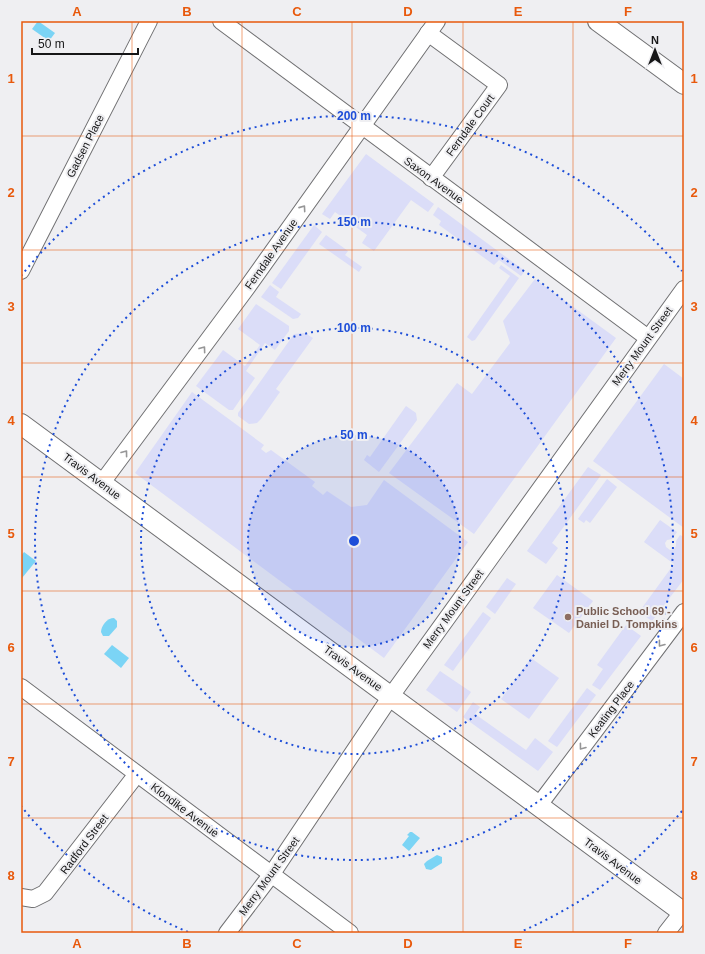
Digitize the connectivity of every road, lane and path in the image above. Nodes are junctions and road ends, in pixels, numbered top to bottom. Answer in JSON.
{"nodes":[{"id":1,"x":149,"y":21,"type":"edge"},
{"id":2,"x":221,"y":21,"type":"edge"},
{"id":3,"x":598,"y":21,"type":"edge"},
{"id":4,"x":433,"y":27,"type":"edge"},
{"id":5,"x":684,"y":84,"type":"edge"},
{"id":6,"x":360,"y":126,"type":"junction"},
{"id":7,"x":432,"y":178,"type":"junction"},
{"id":8,"x":21,"y":271,"type":"edge"},
{"id":9,"x":684,"y":289,"type":"edge"},
{"id":10,"x":648,"y":338,"type":"junction"},
{"id":11,"x":21,"y":424,"type":"edge"},
{"id":12,"x":102,"y":484,"type":"junction"},
{"id":13,"x":684,"y":612,"type":"edge"},
{"id":14,"x":21,"y":687,"type":"edge"},
{"id":15,"x":391,"y":696,"type":"junction"},
{"id":16,"x":137,"y":774,"type":"junction"},
{"id":17,"x":539,"y":805,"type":"junction"},
{"id":18,"x":271,"y":875,"type":"junction"},
{"id":19,"x":21,"y":897,"type":"edge"},
{"id":20,"x":683,"y":912,"type":"edge"},
{"id":21,"x":227,"y":933,"type":"edge"},
{"id":22,"x":350,"y":933,"type":"edge"},
{"id":23,"x":666,"y":933,"type":"edge"}],
"edges":[{"from":1,"to":8,"type":"street","name":"Gadsen Place"},
{"from":2,"to":6,"type":"street","name":"Saxon Avenue"},
{"from":3,"to":5,"type":"street"},
{"from":4,"to":6,"type":"street","name":"Ferndale Avenue"},
{"from":4,"to":7,"type":"street","name":"Ferndale Court"},
{"from":6,"to":7,"type":"street","name":"Saxon Avenue"},
{"from":12,"to":6,"type":"street","name":"Ferndale Avenue","one_way":true},
{"from":7,"to":10,"type":"street","name":"Saxon Avenue"},
{"from":9,"to":10,"type":"street","name":"Merry Mount Street"},
{"from":10,"to":15,"type":"street","name":"Merry Mount Street"},
{"from":11,"to":12,"type":"street","name":"Travis Avenue"},
{"from":12,"to":15,"type":"street","name":"Travis Avenue"},
{"from":13,"to":17,"type":"street","name":"Keating Place","one_way":true},
{"from":14,"to":16,"type":"street","name":"Klondike Avenue"},
{"from":15,"to":17,"type":"street","name":"Travis Avenue"},
{"from":15,"to":18,"type":"street","name":"Merry Mount Street"},
{"from":16,"to":18,"type":"street","name":"Klondike Avenue"},
{"from":16,"to":19,"type":"street","name":"Radford Street"},
{"from":17,"to":20,"type":"street","name":"Travis Avenue"},
{"from":18,"to":21,"type":"street","name":"Merry Mount Street"},
{"from":18,"to":22,"type":"street","name":"Klondike Avenue"},
{"from":20,"to":23,"type":"street"}]}
